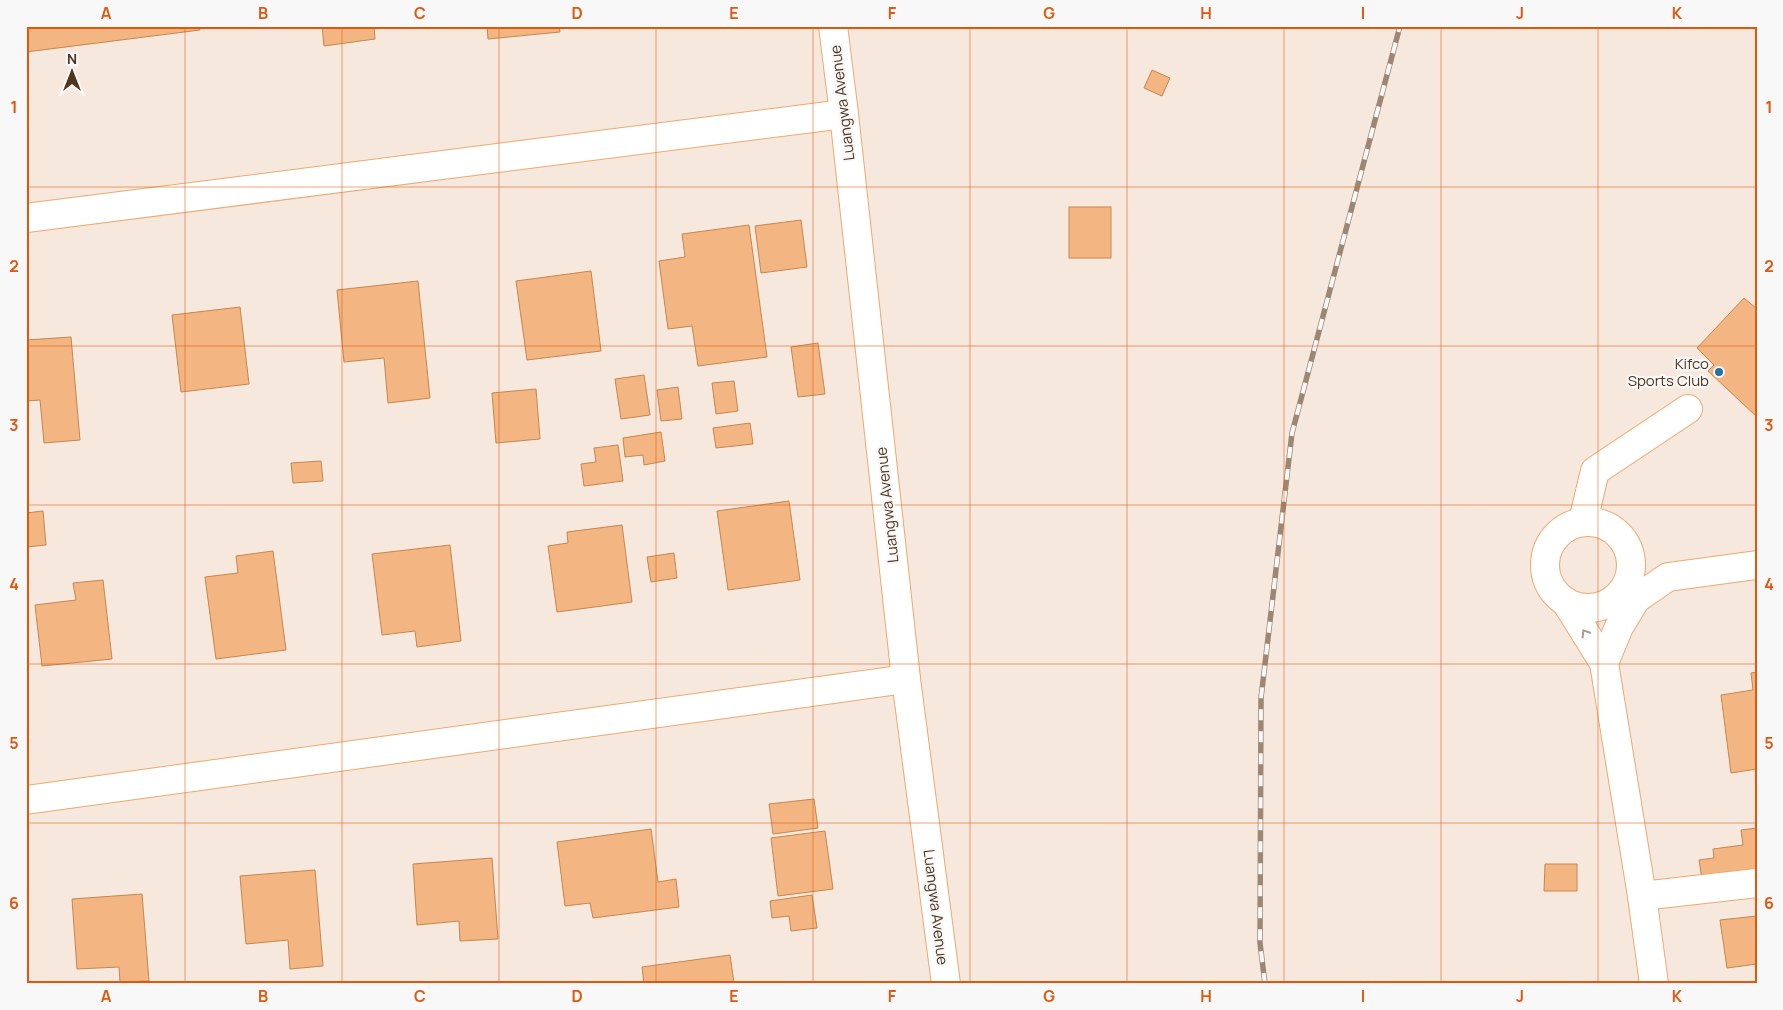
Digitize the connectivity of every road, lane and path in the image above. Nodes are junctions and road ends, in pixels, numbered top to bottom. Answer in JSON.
{"nodes":[{"id":1,"x":833,"y":26,"type":"edge"},
{"id":2,"x":844,"y":114,"type":"junction"},
{"id":3,"x":26,"y":218,"type":"edge"},
{"id":4,"x":1688,"y":409,"type":"dead end"},
{"id":5,"x":1583,"y":521,"type":"junction"},
{"id":6,"x":1628,"y":548,"type":"junction"},
{"id":7,"x":1757,"y":566,"type":"edge"},
{"id":8,"x":1630,"y":576,"type":"junction"},
{"id":9,"x":1668,"y":577,"type":"junction"},
{"id":10,"x":1566,"y":602,"type":"junction"},
{"id":11,"x":1618,"y":627,"type":"junction"},
{"id":12,"x":1604,"y":663,"type":"junction"},
{"id":13,"x":906,"y":680,"type":"junction"},
{"id":14,"x":26,"y":800,"type":"edge"},
{"id":15,"x":1757,"y":883,"type":"edge"},
{"id":16,"x":1642,"y":896,"type":"junction"},
{"id":17,"x":946,"y":984,"type":"edge"},
{"id":18,"x":1654,"y":984,"type":"edge"}],
"edges":[{"from":1,"to":2,"type":"street","name":"Luangwa Avenue"},
{"from":2,"to":3,"type":"street"},
{"from":2,"to":13,"type":"street","name":"Luangwa Avenue"},
{"from":4,"to":5,"type":"street"},
{"from":5,"to":6,"type":"street"},
{"from":5,"to":10,"type":"street"},
{"from":6,"to":8,"type":"street"},
{"from":6,"to":9,"type":"street"},
{"from":7,"to":9,"type":"street"},
{"from":8,"to":10,"type":"street"},
{"from":8,"to":11,"type":"street"},
{"from":9,"to":11,"type":"street"},
{"from":12,"to":10,"type":"street","one_way":true},
{"from":11,"to":12,"type":"street"},
{"from":12,"to":16,"type":"street"},
{"from":13,"to":14,"type":"street"},
{"from":13,"to":17,"type":"street","name":"Luangwa Avenue"},
{"from":15,"to":16,"type":"street"},
{"from":16,"to":18,"type":"street"}]}
